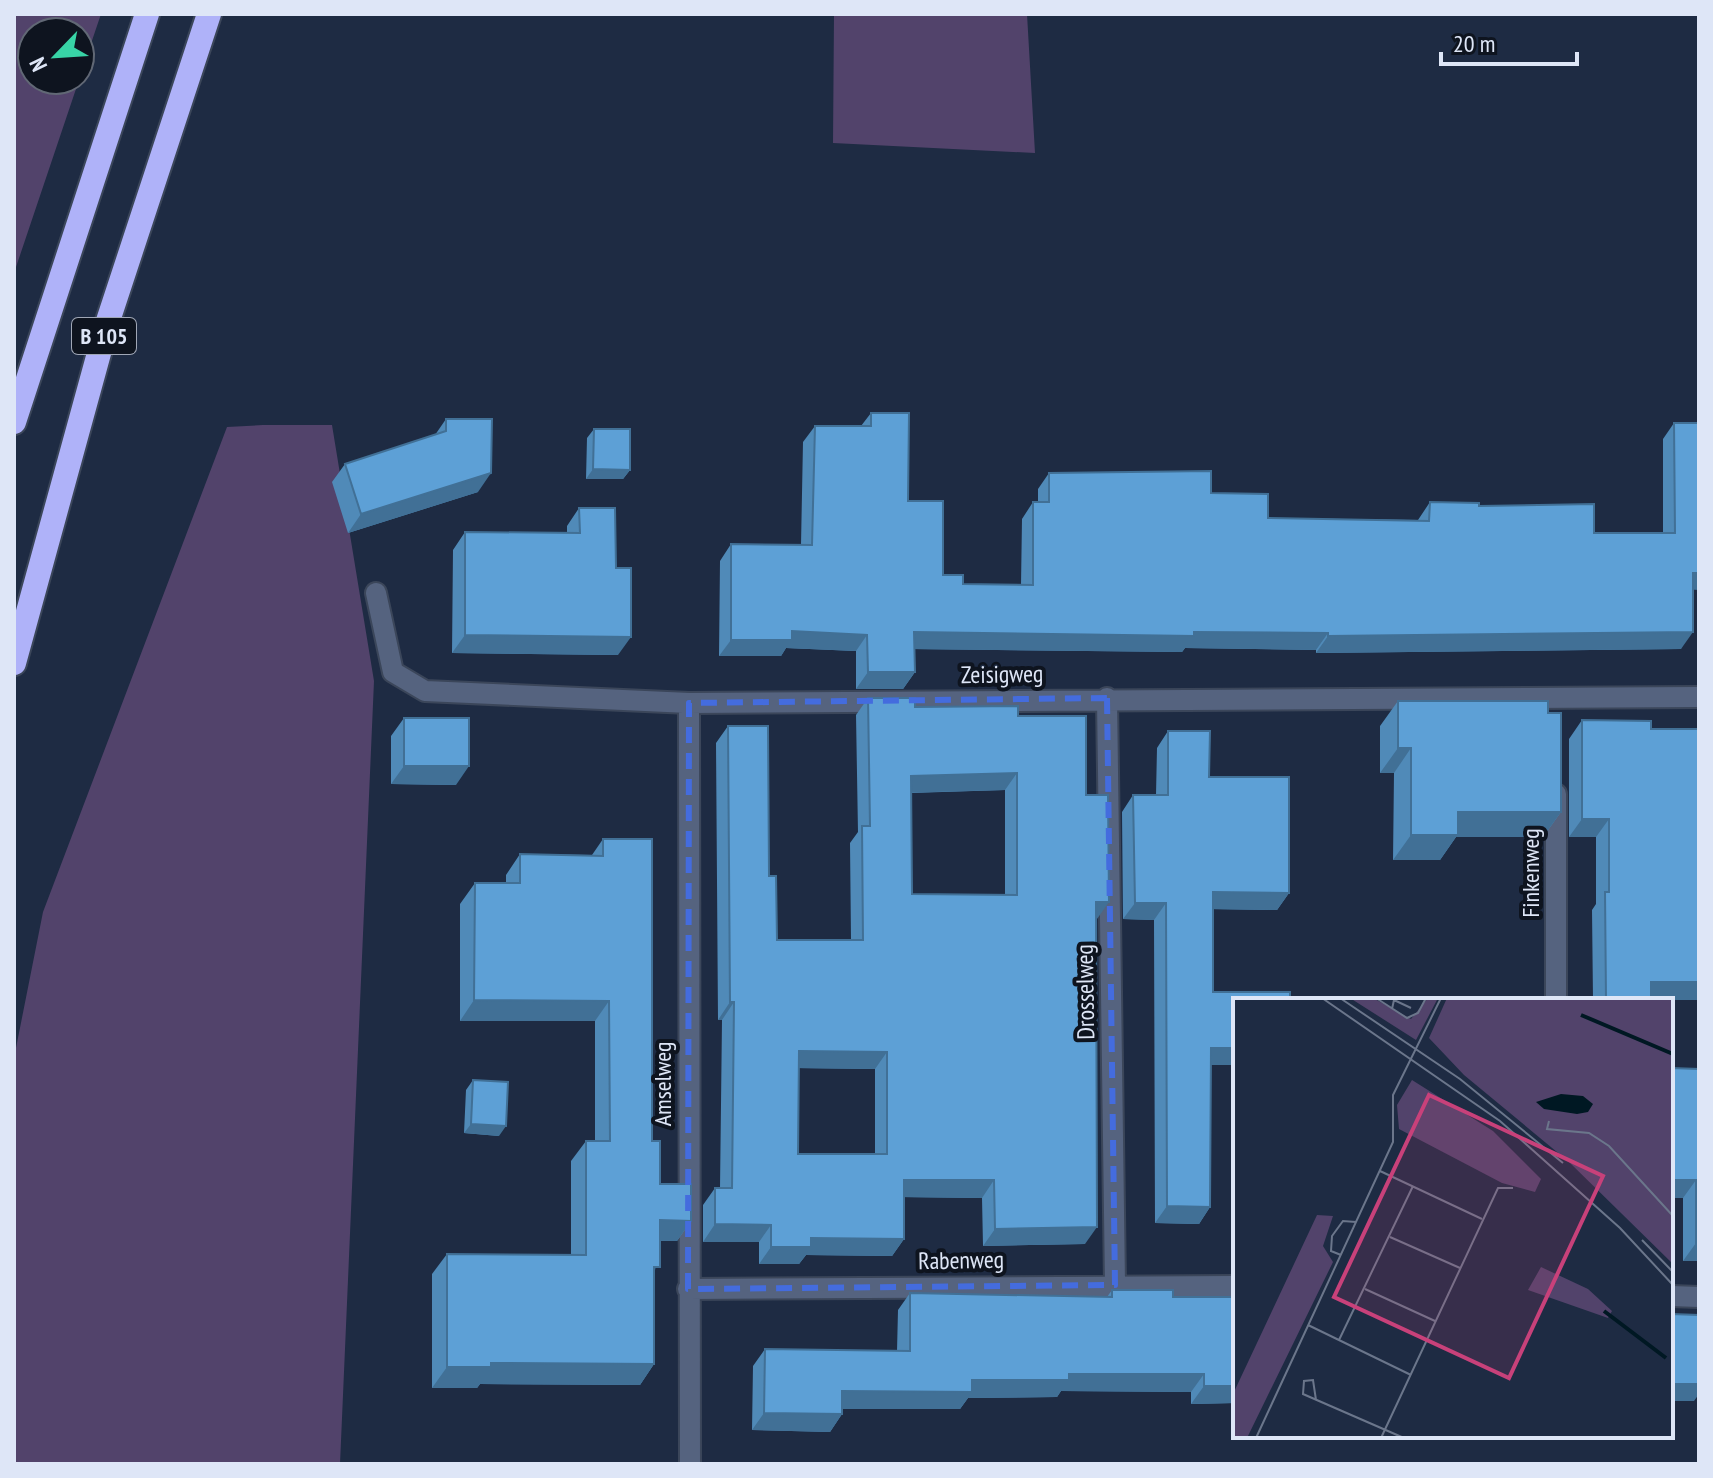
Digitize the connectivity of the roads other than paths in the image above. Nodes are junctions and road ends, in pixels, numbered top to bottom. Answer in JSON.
{"nodes":[{"id":1,"x":147,"y":14,"type":"edge"},
{"id":2,"x":209,"y":14,"type":"edge"},
{"id":3,"x":14,"y":422,"type":"edge"},
{"id":4,"x":376,"y":593,"type":"dead end"},
{"id":5,"x":14,"y":663,"type":"edge"},
{"id":6,"x":1699,"y":697,"type":"edge"},
{"id":7,"x":1107,"y":698,"type":"junction"},
{"id":8,"x":689,"y":703,"type":"junction"},
{"id":9,"x":1556,"y":777,"type":"edge"},
{"id":10,"x":1556,"y":998,"type":"edge"},
{"id":11,"x":1115,"y":1285,"type":"junction"},
{"id":12,"x":1233,"y":1286,"type":"edge"},
{"id":13,"x":688,"y":1289,"type":"junction"},
{"id":14,"x":1673,"y":1296,"type":"edge"},
{"id":15,"x":1699,"y":1297,"type":"edge"},
{"id":16,"x":690,"y":1464,"type":"edge"}],
"edges":[{"from":1,"to":3,"type":"highway","number":"B 105"},
{"from":2,"to":5,"type":"highway","number":"B 105"},
{"from":4,"to":8,"type":"street","name":"Zeisigweg"},
{"from":6,"to":7,"type":"street","name":"Zeisigweg"},
{"from":7,"to":8,"type":"street","name":"Zeisigweg"},
{"from":7,"to":11,"type":"street","name":"Drosselweg"},
{"from":8,"to":13,"type":"street","name":"Amselweg"},
{"from":9,"to":10,"type":"street","name":"Finkenweg"},
{"from":11,"to":12,"type":"street","name":"Rabenweg"},
{"from":11,"to":13,"type":"street","name":"Rabenweg"},
{"from":13,"to":16,"type":"street","name":"Amselweg"},
{"from":14,"to":15,"type":"street"}]}
